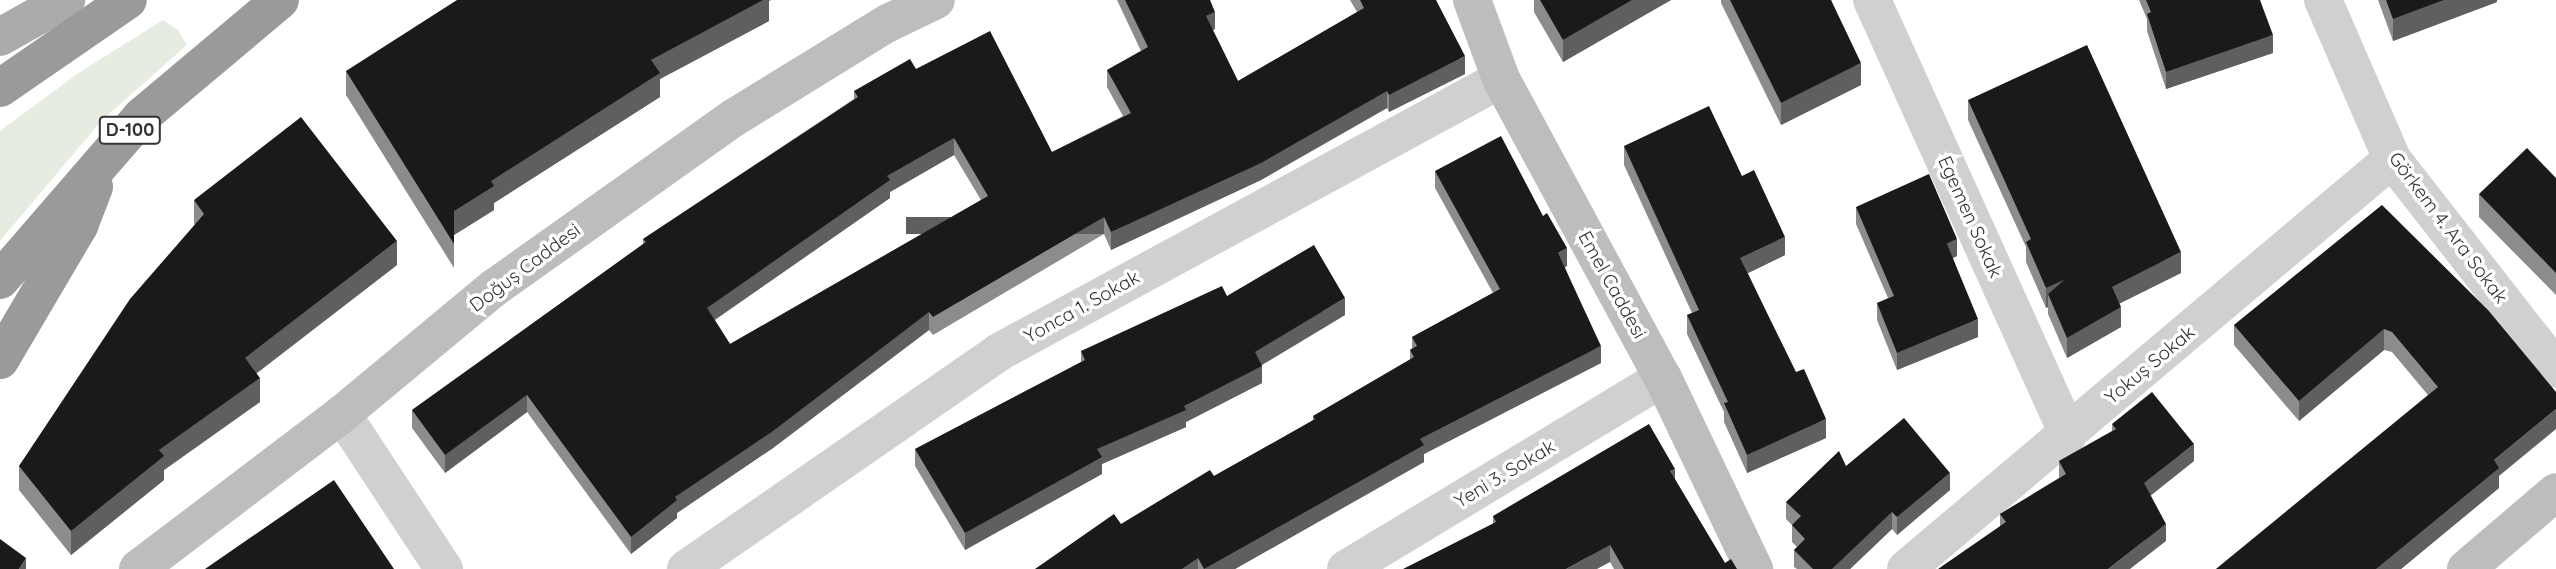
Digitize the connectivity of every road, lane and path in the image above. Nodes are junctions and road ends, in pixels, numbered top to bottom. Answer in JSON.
{"nodes":[{"id":1,"x":66,"y":0,"type":"edge"},
{"id":2,"x":128,"y":0,"type":"edge"},
{"id":3,"x":280,"y":0,"type":"edge"},
{"id":4,"x":936,"y":0,"type":"edge"},
{"id":5,"x":1472,"y":0,"type":"edge"},
{"id":6,"x":1872,"y":0,"type":"edge"},
{"id":7,"x":2322,"y":0,"type":"edge"},
{"id":8,"x":0,"y":37,"type":"edge"},
{"id":9,"x":1500,"y":79,"type":"junction"},
{"id":10,"x":0,"y":89,"type":"edge"},
{"id":11,"x":107,"y":157,"type":"junction"},
{"id":12,"x":2392,"y":159,"type":"junction"},
{"id":13,"x":0,"y":280,"type":"edge"},
{"id":14,"x":0,"y":360,"type":"edge"},
{"id":15,"x":2556,"y":369,"type":"edge"},
{"id":16,"x":1663,"y":378,"type":"junction"},
{"id":17,"x":342,"y":414,"type":"junction"},
{"id":18,"x":2068,"y":435,"type":"junction"},
{"id":19,"x":2556,"y":492,"type":"edge"},
{"id":20,"x":138,"y":569,"type":"edge"},
{"id":21,"x":444,"y":569,"type":"edge"},
{"id":22,"x":686,"y":569,"type":"edge"},
{"id":23,"x":1346,"y":569,"type":"edge"},
{"id":24,"x":1754,"y":569,"type":"edge"},
{"id":25,"x":1906,"y":569,"type":"edge"},
{"id":26,"x":2466,"y":569,"type":"edge"}],
"edges":[{"from":1,"to":8,"type":"main road"},
{"from":2,"to":10,"type":"highway"},
{"from":3,"to":11,"type":"highway","number":"D-100"},
{"from":4,"to":17,"type":"street","name":"Doğuş Caddesi"},
{"from":5,"to":9,"type":"street","name":"Emel Caddesi"},
{"from":6,"to":18,"type":"street","name":"Egemen Sokak"},
{"from":7,"to":12,"type":"street","name":"Görkem 4. Ara Sokak"},
{"from":9,"to":16,"type":"street","name":"Emel Caddesi"},
{"from":9,"to":22,"type":"street","name":"Yonca 1. Sokak"},
{"from":11,"to":13,"type":"highway","number":"D-100"},
{"from":11,"to":14,"type":"highway"},
{"from":12,"to":15,"type":"street","name":"Görkem 4. Ara Sokak"},
{"from":12,"to":18,"type":"street","name":"Yokuş Sokak"},
{"from":16,"to":23,"type":"street","name":"Yeni 3. Sokak"},
{"from":16,"to":24,"type":"street","name":"Emel Caddesi"},
{"from":17,"to":20,"type":"street","name":"Doğuş Caddesi"},
{"from":17,"to":21,"type":"street"},
{"from":18,"to":25,"type":"street","name":"Yokuş Sokak"},
{"from":19,"to":26,"type":"street"}]}
